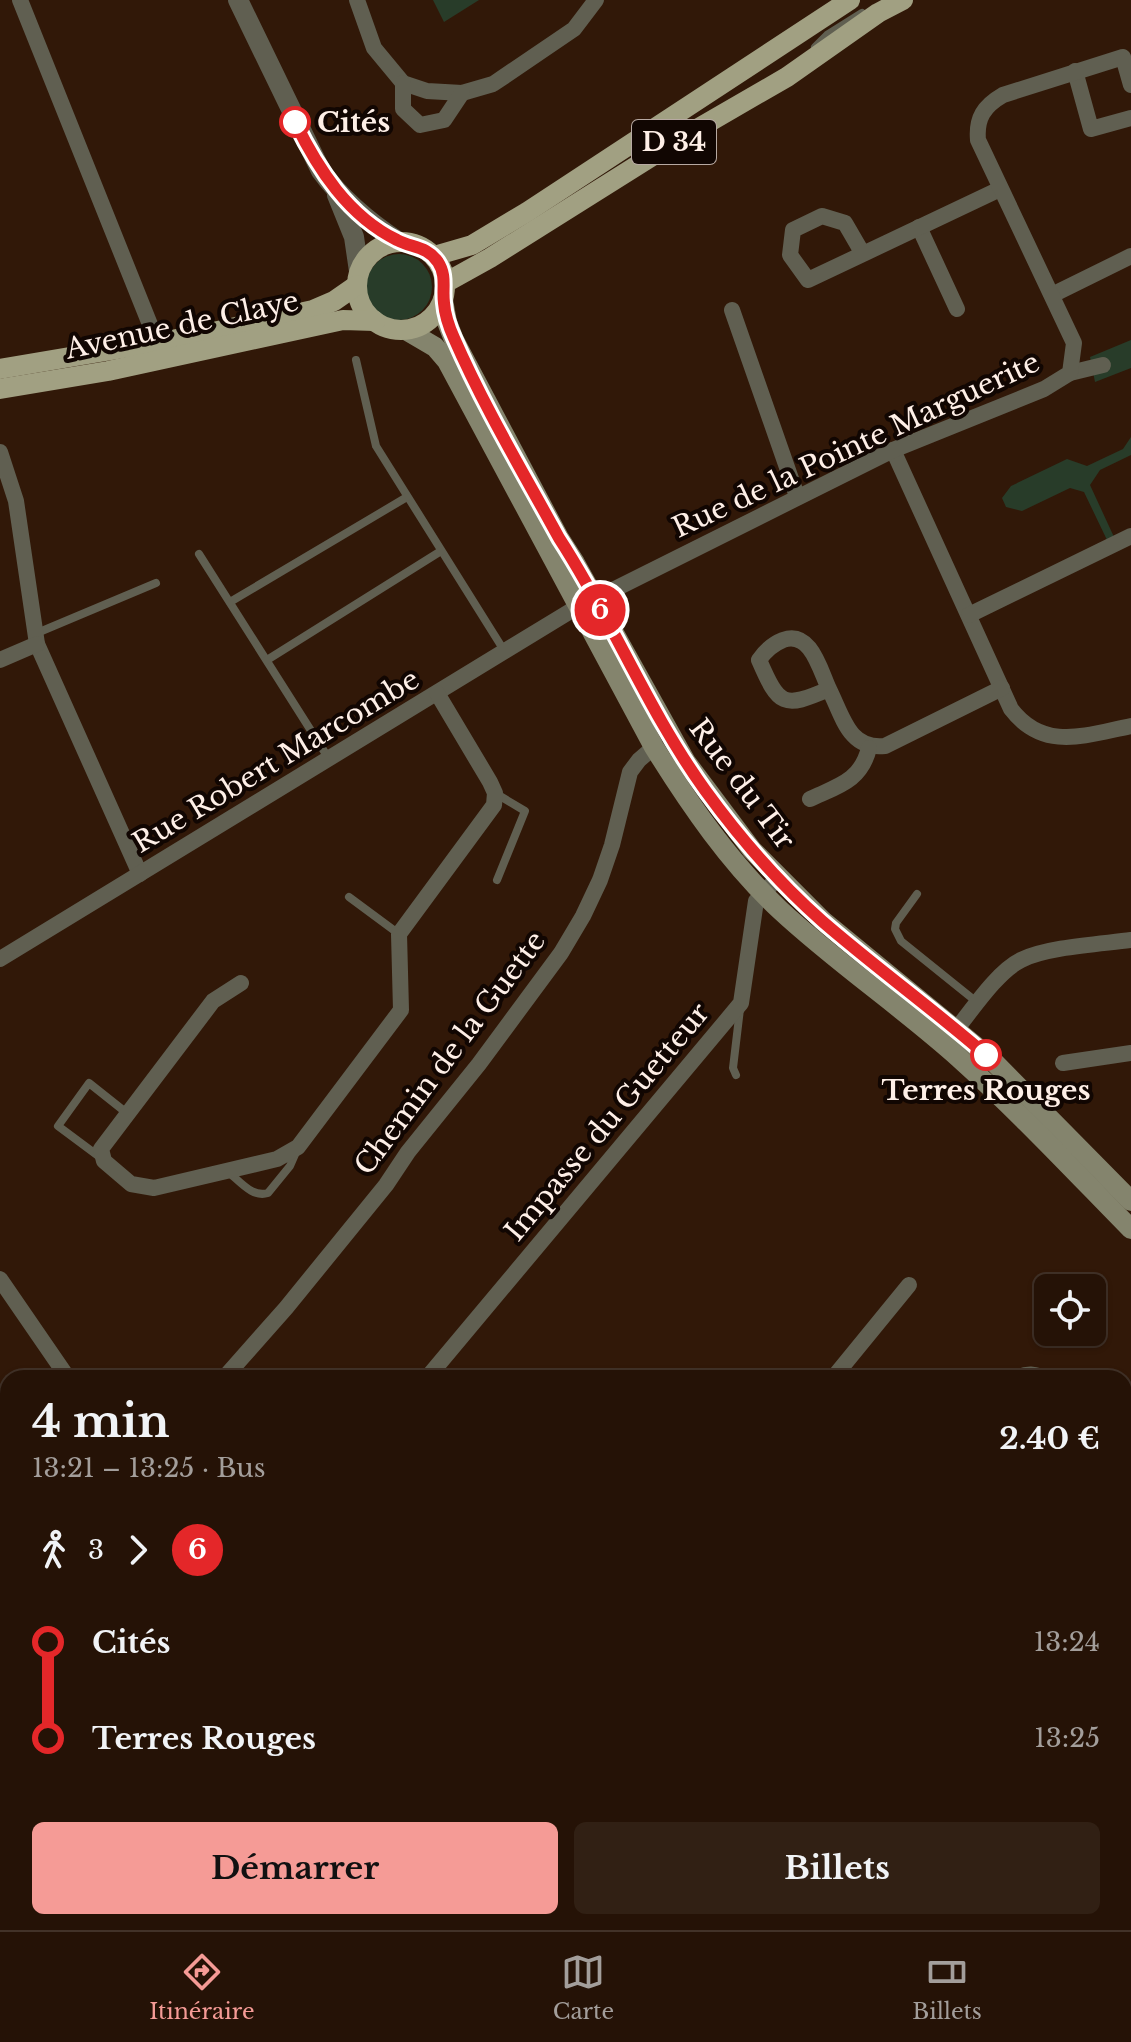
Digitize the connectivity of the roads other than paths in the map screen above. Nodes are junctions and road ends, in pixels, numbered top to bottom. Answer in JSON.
{"nodes":[{"id":1,"x":20,"y":0,"type":"edge"},
{"id":2,"x":238,"y":0,"type":"edge"},
{"id":3,"x":357,"y":0,"type":"edge"},
{"id":4,"x":596,"y":0,"type":"edge"},
{"id":5,"x":850,"y":0,"type":"edge"},
{"id":6,"x":882,"y":0,"type":"edge"},
{"id":7,"x":903,"y":0,"type":"edge"},
{"id":8,"x":1127,"y":56,"type":"edge"},
{"id":9,"x":1075,"y":71,"type":"junction"},
{"id":10,"x":787,"y":77,"type":"junction"},
{"id":11,"x":403,"y":83,"type":"junction"},
{"id":12,"x":1131,"y":85,"type":"edge"},
{"id":13,"x":462,"y":93,"type":"junction"},
{"id":14,"x":1131,"y":118,"type":"edge"},
{"id":15,"x":1000,"y":189,"type":"junction"},
{"id":16,"x":336,"y":191,"type":"junction"},
{"id":17,"x":919,"y":227,"type":"junction"},
{"id":18,"x":399,"y":242,"type":"junction"},
{"id":19,"x":863,"y":254,"type":"junction"},
{"id":20,"x":434,"y":256,"type":"junction"},
{"id":21,"x":1131,"y":256,"type":"edge"},
{"id":22,"x":358,"y":278,"type":"junction"},
{"id":23,"x":444,"y":291,"type":"junction"},
{"id":24,"x":1052,"y":295,"type":"junction"},
{"id":25,"x":957,"y":309,"type":"dead end"},
{"id":26,"x":732,"y":310,"type":"dead end"},
{"id":27,"x":375,"y":321,"type":"junction"},
{"id":28,"x":406,"y":330,"type":"junction"},
{"id":29,"x":157,"y":342,"type":"junction"},
{"id":30,"x":356,"y":360,"type":"dead end"},
{"id":31,"x":1103,"y":365,"type":"dead end"},
{"id":32,"x":0,"y":369,"type":"edge"},
{"id":33,"x":1070,"y":373,"type":"junction"},
{"id":34,"x":0,"y":389,"type":"edge"},
{"id":35,"x":893,"y":450,"type":"junction"},
{"id":36,"x":0,"y":452,"type":"edge"},
{"id":37,"x":3,"y":473,"type":"edge"},
{"id":38,"x":797,"y":496,"type":"junction"},
{"id":39,"x":407,"y":497,"type":"junction"},
{"id":40,"x":1131,"y":536,"type":"edge"},
{"id":41,"x":441,"y":551,"type":"junction"},
{"id":42,"x":199,"y":554,"type":"dead end"},
{"id":43,"x":156,"y":583,"type":"dead end"},
{"id":44,"x":230,"y":602,"type":"junction"},
{"id":45,"x":586,"y":603,"type":"junction"},
{"id":46,"x":969,"y":615,"type":"junction"},
{"id":47,"x":37,"y":639,"type":"junction"},
{"id":48,"x":505,"y":652,"type":"junction"},
{"id":49,"x":0,"y":660,"type":"edge"},
{"id":50,"x":267,"y":660,"type":"junction"},
{"id":51,"x":1002,"y":688,"type":"junction"},
{"id":52,"x":829,"y":689,"type":"junction"},
{"id":53,"x":437,"y":693,"type":"junction"},
{"id":54,"x":1131,"y":726,"type":"edge"},
{"id":55,"x":662,"y":742,"type":"junction"},
{"id":56,"x":869,"y":748,"type":"junction"},
{"id":57,"x":329,"y":759,"type":"junction"},
{"id":58,"x":495,"y":793,"type":"junction"},
{"id":59,"x":810,"y":799,"type":"dead end"},
{"id":60,"x":140,"y":874,"type":"junction"},
{"id":61,"x":497,"y":880,"type":"dead end"},
{"id":62,"x":771,"y":886,"type":"junction"},
{"id":63,"x":917,"y":894,"type":"dead end"},
{"id":64,"x":349,"y":897,"type":"dead end"},
{"id":65,"x":399,"y":934,"type":"junction"},
{"id":66,"x":1131,"y":940,"type":"edge"},
{"id":67,"x":0,"y":959,"type":"edge"},
{"id":68,"x":241,"y":983,"type":"dead end"},
{"id":69,"x":741,"y":1003,"type":"junction"},
{"id":70,"x":978,"y":1003,"type":"junction"},
{"id":71,"x":950,"y":1037,"type":"junction"},
{"id":72,"x":1131,"y":1053,"type":"edge"},
{"id":73,"x":1063,"y":1063,"type":"dead end"},
{"id":74,"x":736,"y":1075,"type":"dead end"},
{"id":75,"x":128,"y":1114,"type":"junction"},
{"id":76,"x":298,"y":1147,"type":"junction"},
{"id":77,"x":104,"y":1161,"type":"junction"},
{"id":78,"x":227,"y":1170,"type":"junction"},
{"id":79,"x":1131,"y":1201,"type":"edge"},
{"id":80,"x":1131,"y":1229,"type":"edge"},
{"id":81,"x":0,"y":1279,"type":"edge"},
{"id":82,"x":909,"y":1285,"type":"dead end"},
{"id":83,"x":63,"y":1370,"type":"edge"},
{"id":84,"x":231,"y":1370,"type":"edge"},
{"id":85,"x":434,"y":1370,"type":"edge"},
{"id":86,"x":840,"y":1370,"type":"edge"}],
"edges":[{"from":1,"to":29,"type":"street"},
{"from":2,"to":16,"type":"street"},
{"from":3,"to":11,"type":"street"},
{"from":4,"to":13,"type":"street"},
{"from":5,"to":20,"type":"main road","number":"D 34"},
{"from":6,"to":10,"type":"lane"},
{"from":7,"to":10,"type":"main road","number":"D 34"},
{"from":8,"to":9,"type":"street","name":"Rue de la Pointe Marguerite"},
{"from":8,"to":12,"type":"street","name":"Rue de la Pointe Marguerite"},
{"from":9,"to":14,"type":"street"},
{"from":9,"to":15,"type":"street","name":"Rue de la Pointe Marguerite"},
{"from":10,"to":23,"type":"main road","number":"D 34"},
{"from":11,"to":13,"type":"street"},
{"from":11,"to":13,"type":"street"},
{"from":15,"to":17,"type":"street"},
{"from":15,"to":24,"type":"street","name":"Rue de la Pointe Marguerite"},
{"from":16,"to":18,"type":"street"},
{"from":16,"to":22,"type":"street"},
{"from":17,"to":19,"type":"street"},
{"from":17,"to":25,"type":"street"},
{"from":18,"to":20,"type":"main road"},
{"from":18,"to":22,"type":"main road"},
{"from":19,"to":19,"type":"street"},
{"from":20,"to":23,"type":"main road"},
{"from":21,"to":24,"type":"street"},
{"from":22,"to":27,"type":"main road"},
{"from":22,"to":29,"type":"main road","name":"Avenue de Claye"},
{"from":23,"to":28,"type":"main road"},
{"from":23,"to":45,"type":"main road","name":"Rue du Tir"},
{"from":24,"to":33,"type":"street","name":"Rue de la Pointe Marguerite"},
{"from":26,"to":38,"type":"street"},
{"from":27,"to":28,"type":"main road"},
{"from":27,"to":34,"type":"main road","name":"Avenue de Claye"},
{"from":28,"to":45,"type":"main road","name":"Rue du Tir"},
{"from":29,"to":32,"type":"main road","name":"Avenue de Claye"},
{"from":30,"to":39,"type":"lane"},
{"from":31,"to":33,"type":"street","name":"Rue de la Pointe Marguerite"},
{"from":33,"to":35,"type":"street","name":"Rue de la Pointe Marguerite"},
{"from":35,"to":38,"type":"street","name":"Rue de la Pointe Marguerite"},
{"from":35,"to":46,"type":"street"},
{"from":36,"to":37,"type":"street"},
{"from":37,"to":47,"type":"street"},
{"from":38,"to":45,"type":"street","name":"Rue de la Pointe Marguerite"},
{"from":39,"to":41,"type":"lane"},
{"from":39,"to":44,"type":"lane"},
{"from":40,"to":46,"type":"street"},
{"from":41,"to":48,"type":"lane"},
{"from":41,"to":50,"type":"lane"},
{"from":42,"to":44,"type":"lane"},
{"from":43,"to":47,"type":"lane"},
{"from":44,"to":50,"type":"lane"},
{"from":45,"to":48,"type":"street","name":"Rue Robert Marcombe"},
{"from":45,"to":55,"type":"main road","name":"Rue du Tir"},
{"from":46,"to":51,"type":"street"},
{"from":47,"to":49,"type":"street"},
{"from":47,"to":60,"type":"street"},
{"from":48,"to":53,"type":"street","name":"Rue Robert Marcombe"},
{"from":50,"to":57,"type":"lane"},
{"from":51,"to":54,"type":"street"},
{"from":51,"to":56,"type":"street"},
{"from":52,"to":52,"type":"street"},
{"from":52,"to":56,"type":"street"},
{"from":53,"to":57,"type":"street","name":"Rue Robert Marcombe"},
{"from":53,"to":58,"type":"street"},
{"from":55,"to":62,"type":"main road","name":"Rue du Tir"},
{"from":55,"to":84,"type":"street","name":"Chemin de la Guette"},
{"from":56,"to":59,"type":"street"},
{"from":57,"to":60,"type":"street","name":"Rue Robert Marcombe"},
{"from":58,"to":61,"type":"lane"},
{"from":58,"to":65,"type":"street"},
{"from":60,"to":67,"type":"street","name":"Rue Robert Marcombe"},
{"from":62,"to":69,"type":"street","name":"Impasse du Guetteur"},
{"from":62,"to":71,"type":"main road","name":"Rue du Tir"},
{"from":63,"to":70,"type":"lane"},
{"from":64,"to":65,"type":"lane"},
{"from":65,"to":76,"type":"street"},
{"from":66,"to":70,"type":"street"},
{"from":68,"to":75,"type":"street"},
{"from":69,"to":74,"type":"lane"},
{"from":69,"to":85,"type":"street","name":"Impasse du Guetteur"},
{"from":70,"to":71,"type":"street"},
{"from":71,"to":79,"type":"main road","name":"Rue du Tir"},
{"from":71,"to":80,"type":"main road","name":"Rue du Tir"},
{"from":72,"to":73,"type":"street"},
{"from":75,"to":77,"type":"street"},
{"from":75,"to":77,"type":"lane"},
{"from":76,"to":78,"type":"street"},
{"from":76,"to":78,"type":"lane"},
{"from":77,"to":78,"type":"street"},
{"from":81,"to":83,"type":"street"},
{"from":82,"to":86,"type":"street"}]}
